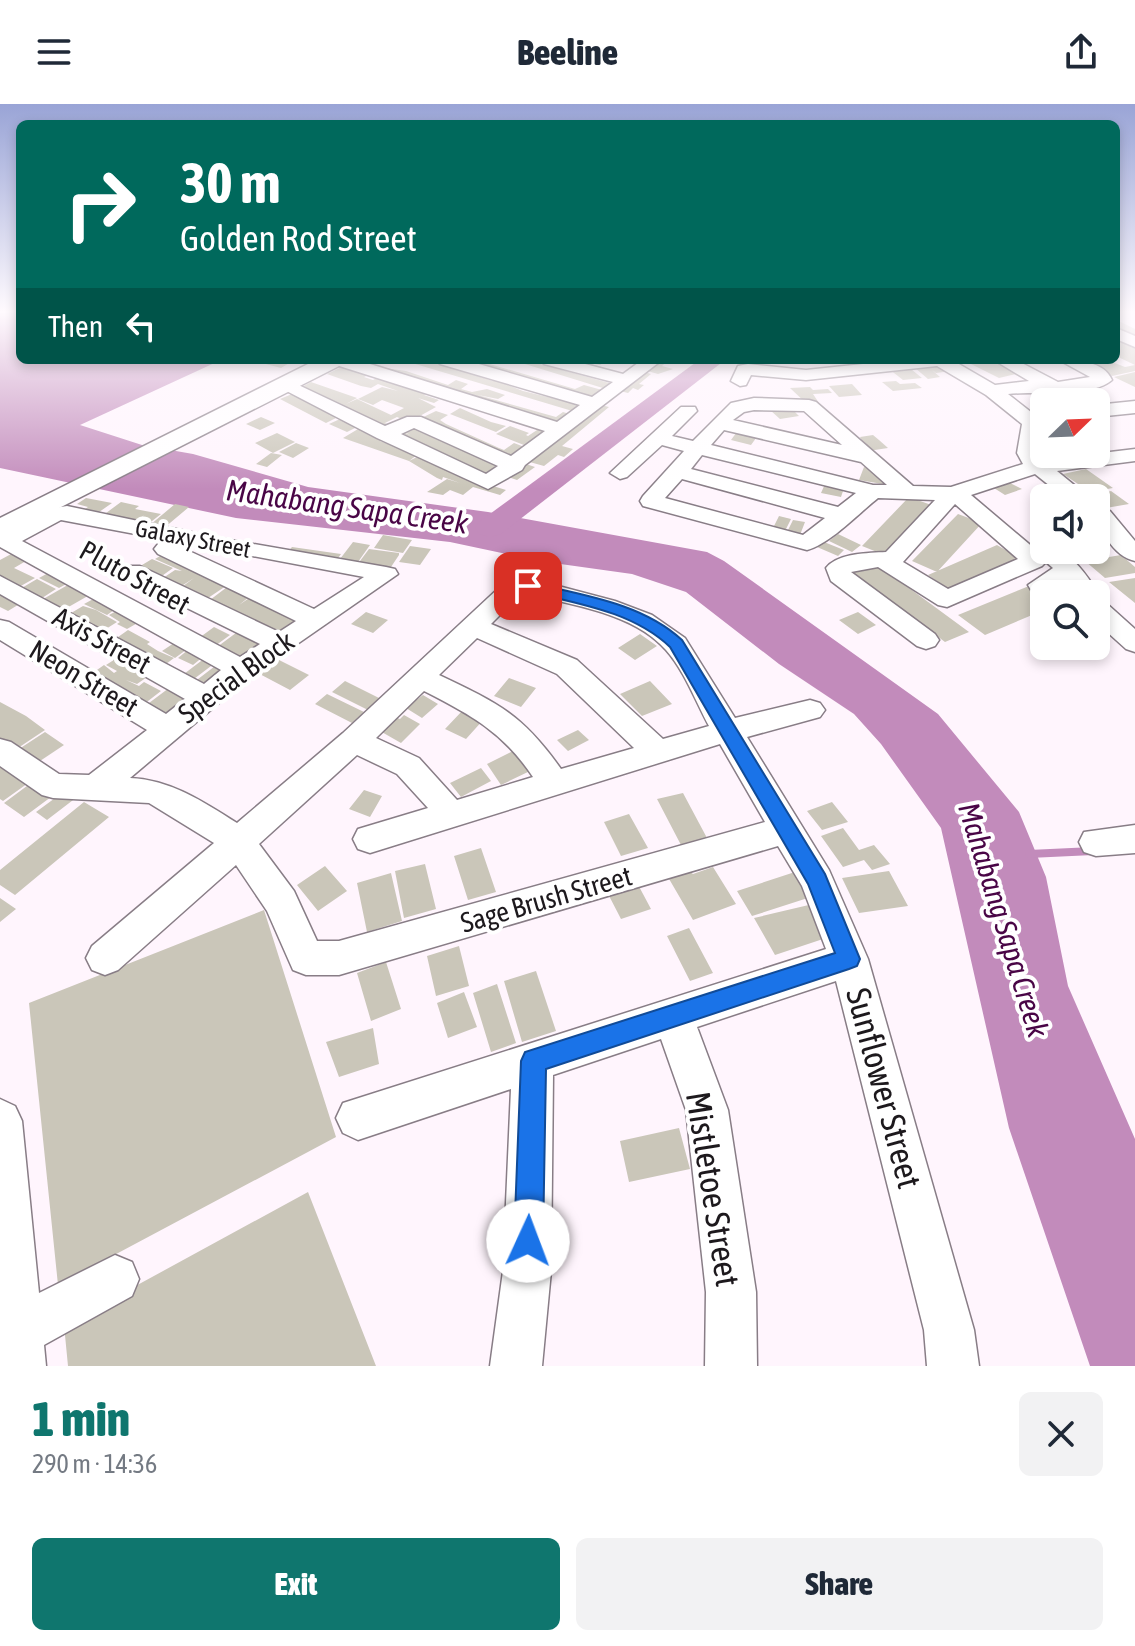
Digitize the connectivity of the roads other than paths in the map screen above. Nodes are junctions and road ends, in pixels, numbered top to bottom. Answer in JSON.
{"nodes":[{"id":1,"x":312,"y":371,"type":"joint"},
{"id":2,"x":371,"y":371,"type":"edge"},
{"id":3,"x":436,"y":371,"type":"edge"},
{"id":4,"x":477,"y":371,"type":"edge"},
{"id":5,"x":639,"y":371,"type":"edge"},
{"id":6,"x":744,"y":371,"type":"edge"},
{"id":7,"x":766,"y":371,"type":"edge"},
{"id":8,"x":856,"y":371,"type":"edge"},
{"id":9,"x":960,"y":371,"type":"edge"},
{"id":10,"x":1024,"y":371,"type":"edge"},
{"id":11,"x":1090,"y":371,"type":"edge"},
{"id":12,"x":740,"y":381,"type":"dead end"},
{"id":13,"x":284,"y":385,"type":"junction"},
{"id":14,"x":1057,"y":388,"type":"junction"},
{"id":15,"x":373,"y":390,"type":"dead end"},
{"id":16,"x":992,"y":391,"type":"junction"},
{"id":17,"x":754,"y":404,"type":"junction"},
{"id":18,"x":1135,"y":407,"type":"edge"},
{"id":19,"x":588,"y":410,"type":"junction"},
{"id":20,"x":1110,"y":410,"type":"edge"},
{"id":21,"x":688,"y":411,"type":"dead end"},
{"id":22,"x":1030,"y":415,"type":"edge"},
{"id":23,"x":414,"y":421,"type":"junction"},
{"id":24,"x":464,"y":422,"type":"dead end"},
{"id":25,"x":720,"y":423,"type":"junction"},
{"id":26,"x":561,"y":430,"type":"junction"},
{"id":27,"x":384,"y":434,"type":"junction"},
{"id":28,"x":656,"y":438,"type":"junction"},
{"id":29,"x":506,"y":439,"type":"dead end"},
{"id":30,"x":789,"y":440,"type":"junction"},
{"id":31,"x":699,"y":447,"type":"junction"},
{"id":32,"x":535,"y":451,"type":"junction"},
{"id":33,"x":1135,"y":455,"type":"edge"},
{"id":34,"x":867,"y":457,"type":"junction"},
{"id":35,"x":1110,"y":458,"type":"edge"},
{"id":36,"x":515,"y":466,"type":"junction"},
{"id":37,"x":1033,"y":468,"type":"edge"},
{"id":38,"x":1037,"y":468,"type":"edge"},
{"id":39,"x":678,"y":472,"type":"junction"},
{"id":40,"x":620,"y":473,"type":"dead end"},
{"id":41,"x":1060,"y":484,"type":"edge"},
{"id":42,"x":873,"y":491,"type":"junction"},
{"id":43,"x":914,"y":491,"type":"junction"},
{"id":44,"x":958,"y":492,"type":"junction"},
{"id":45,"x":845,"y":516,"type":"junction"},
{"id":46,"x":1110,"y":517,"type":"edge"},
{"id":47,"x":1135,"y":519,"type":"edge"},
{"id":48,"x":1110,"y":525,"type":"edge"},
{"id":49,"x":2,"y":536,"type":"edge"},
{"id":50,"x":1030,"y":539,"type":"edge"},
{"id":51,"x":166,"y":549,"type":"dead end"},
{"id":52,"x":1135,"y":554,"type":"edge"},
{"id":53,"x":885,"y":561,"type":"junction"},
{"id":54,"x":1063,"y":564,"type":"edge"},
{"id":55,"x":1069,"y":569,"type":"junction"},
{"id":56,"x":131,"y":571,"type":"dead end"},
{"id":57,"x":386,"y":574,"type":"joint"},
{"id":58,"x":1049,"y":580,"type":"edge"},
{"id":59,"x":1076,"y":580,"type":"edge"},
{"id":60,"x":0,"y":584,"type":"edge"},
{"id":61,"x":316,"y":620,"type":"junction"},
{"id":62,"x":1110,"y":621,"type":"edge"},
{"id":63,"x":474,"y":626,"type":"junction"},
{"id":64,"x":0,"y":628,"type":"edge"},
{"id":65,"x":926,"y":640,"type":"dead end"},
{"id":66,"x":281,"y":643,"type":"junction"},
{"id":67,"x":1135,"y":643,"type":"edge"},
{"id":68,"x":241,"y":669,"type":"junction"},
{"id":69,"x":420,"y":677,"type":"junction"},
{"id":70,"x":204,"y":697,"type":"junction"},
{"id":71,"x":810,"y":710,"type":"dead end"},
{"id":72,"x":167,"y":728,"type":"junction"},
{"id":73,"x":728,"y":731,"type":"junction"},
{"id":74,"x":354,"y":741,"type":"junction"},
{"id":75,"x":0,"y":750,"type":"edge"},
{"id":76,"x":658,"y":752,"type":"junction"},
{"id":77,"x":554,"y":784,"type":"junction"},
{"id":78,"x":93,"y":790,"type":"junction"},
{"id":79,"x":450,"y":815,"type":"junction"},
{"id":80,"x":786,"y":830,"type":"junction"},
{"id":81,"x":370,"y":839,"type":"dead end"},
{"id":82,"x":1135,"y":839,"type":"edge"},
{"id":83,"x":1096,"y":842,"type":"dead end"},
{"id":84,"x":240,"y":844,"type":"junction"},
{"id":85,"x":105,"y":958,"type":"dead end"},
{"id":86,"x":849,"y":959,"type":"junction"},
{"id":87,"x":673,"y":1016,"type":"junction"},
{"id":88,"x":533,"y":1061,"type":"junction"},
{"id":89,"x":358,"y":1118,"type":"dead end"},
{"id":90,"x":0,"y":1121,"type":"edge"},
{"id":91,"x":115,"y":1279,"type":"dead end"},
{"id":92,"x":19,"y":1348,"type":"edge"},
{"id":93,"x":516,"y":1366,"type":"edge"},
{"id":94,"x":731,"y":1366,"type":"edge"},
{"id":95,"x":953,"y":1366,"type":"edge"}],
"edges":[{"from":1,"to":13,"type":"main road"},
{"from":1,"to":15,"type":"street"},
{"from":2,"to":26,"type":"street"},
{"from":3,"to":19,"type":"street"},
{"from":4,"to":19,"type":"street"},
{"from":5,"to":19,"type":"street"},
{"from":6,"to":12,"type":"street"},
{"from":7,"to":8,"type":"street"},
{"from":9,"to":16,"type":"street"},
{"from":10,"to":14,"type":"street"},
{"from":11,"to":14,"type":"street"},
{"from":13,"to":27,"type":"street"},
{"from":13,"to":49,"type":"main road"},
{"from":14,"to":16,"type":"street"},
{"from":16,"to":22,"type":"street"},
{"from":17,"to":25,"type":"street"},
{"from":17,"to":30,"type":"street"},
{"from":17,"to":34,"type":"street"},
{"from":18,"to":20,"type":"street"},
{"from":19,"to":26,"type":"street"},
{"from":21,"to":28,"type":"street"},
{"from":23,"to":24,"type":"street"},
{"from":23,"to":27,"type":"street"},
{"from":23,"to":36,"type":"street"},
{"from":25,"to":30,"type":"street"},
{"from":25,"to":31,"type":"street"},
{"from":26,"to":32,"type":"street"},
{"from":27,"to":36,"type":"street"},
{"from":28,"to":31,"type":"street"},
{"from":28,"to":40,"type":"street"},
{"from":29,"to":32,"type":"street"},
{"from":30,"to":34,"type":"street"},
{"from":31,"to":39,"type":"street"},
{"from":31,"to":42,"type":"street"},
{"from":32,"to":36,"type":"street"},
{"from":33,"to":35,"type":"street"},
{"from":34,"to":43,"type":"street"},
{"from":37,"to":44,"type":"street"},
{"from":38,"to":41,"type":"street"},
{"from":39,"to":45,"type":"street"},
{"from":39,"to":45,"type":"street"},
{"from":42,"to":43,"type":"street"},
{"from":42,"to":45,"type":"street"},
{"from":43,"to":44,"type":"street"},
{"from":44,"to":50,"type":"street"},
{"from":44,"to":53,"type":"street"},
{"from":44,"to":53,"type":"street"},
{"from":46,"to":47,"type":"street"},
{"from":48,"to":52,"type":"street"},
{"from":49,"to":57,"type":"street","name":"Galaxy Street"},
{"from":49,"to":68,"type":"street","name":"Pluto Street"},
{"from":51,"to":61,"type":"street"},
{"from":53,"to":65,"type":"street"},
{"from":54,"to":55,"type":"street"},
{"from":55,"to":58,"type":"street"},
{"from":55,"to":59,"type":"street"},
{"from":56,"to":66,"type":"street"},
{"from":57,"to":61,"type":"street","name":"Special Block"},
{"from":60,"to":70,"type":"street","name":"Axis Street"},
{"from":61,"to":66,"type":"street","name":"Special Block"},
{"from":62,"to":67,"type":"street"},
{"from":63,"to":69,"type":"street"},
{"from":63,"to":73,"type":"street","name":"Sunflower Street"},
{"from":63,"to":76,"type":"street"},
{"from":64,"to":72,"type":"street","name":"Neon Street"},
{"from":66,"to":68,"type":"street","name":"Special Block"},
{"from":68,"to":70,"type":"street","name":"Special Block"},
{"from":69,"to":74,"type":"street"},
{"from":69,"to":77,"type":"street"},
{"from":70,"to":72,"type":"street","name":"Special Block"},
{"from":71,"to":73,"type":"street"},
{"from":72,"to":78,"type":"street","name":"Special Block"},
{"from":73,"to":76,"type":"street"},
{"from":73,"to":80,"type":"street","name":"Sunflower Street"},
{"from":74,"to":79,"type":"street"},
{"from":74,"to":84,"type":"street"},
{"from":75,"to":78,"type":"street"},
{"from":76,"to":77,"type":"street"},
{"from":77,"to":79,"type":"street"},
{"from":78,"to":84,"type":"street"},
{"from":79,"to":81,"type":"street"},
{"from":80,"to":84,"type":"street","name":"Sage Brush Street"},
{"from":80,"to":86,"type":"street","name":"Sunflower Street"},
{"from":82,"to":83,"type":"street"},
{"from":84,"to":85,"type":"street"},
{"from":86,"to":87,"type":"street"},
{"from":86,"to":95,"type":"street","name":"Sunflower Street"},
{"from":87,"to":88,"type":"street"},
{"from":87,"to":94,"type":"street","name":"Mistletoe Street"},
{"from":88,"to":89,"type":"street"},
{"from":88,"to":93,"type":"street"},
{"from":90,"to":92,"type":"street"},
{"from":91,"to":92,"type":"street"}]}
